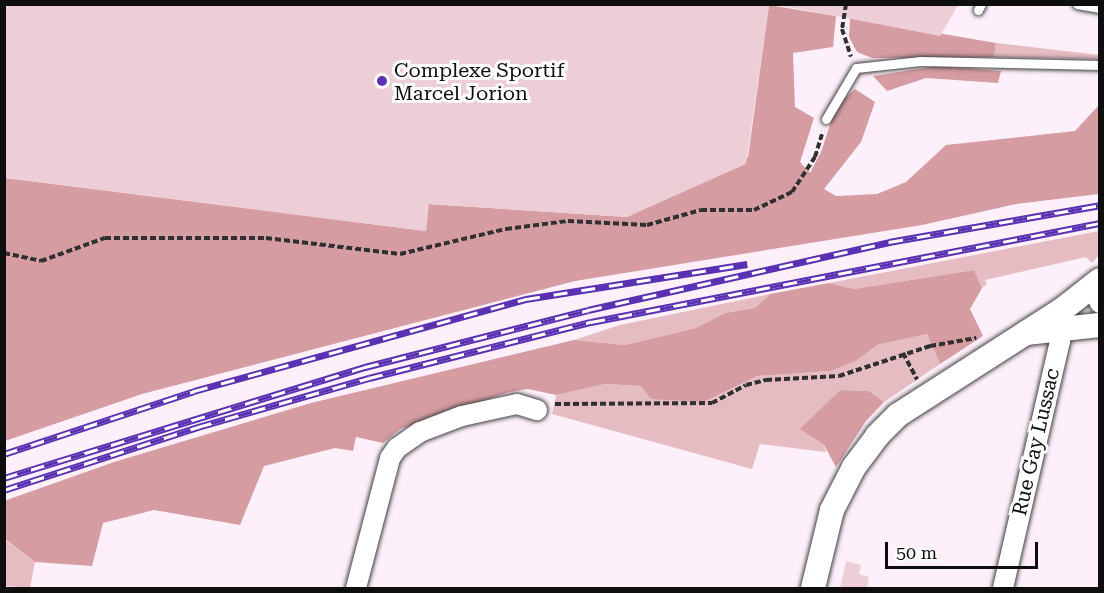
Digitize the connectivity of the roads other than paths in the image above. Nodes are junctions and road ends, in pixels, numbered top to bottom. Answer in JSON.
{"nodes":[{"id":1,"x":1077,"y":4,"type":"edge"},
{"id":2,"x":1100,"y":8,"type":"edge"},
{"id":3,"x":1100,"y":65,"type":"edge"},
{"id":4,"x":826,"y":119,"type":"road end"},
{"id":5,"x":1097,"y":290,"type":"edge"},
{"id":6,"x":1062,"y":320,"type":"junction"},
{"id":7,"x":1100,"y":325,"type":"edge"},
{"id":8,"x":537,"y":410,"type":"road end"},
{"id":9,"x":357,"y":588,"type":"edge"},
{"id":10,"x":813,"y":588,"type":"edge"},
{"id":11,"x":1003,"y":588,"type":"edge"}],
"edges":[{"from":1,"to":2,"type":"lane"},
{"from":3,"to":4,"type":"lane"},
{"from":5,"to":6,"type":"street"},
{"from":6,"to":7,"type":"street"},
{"from":6,"to":10,"type":"street"},
{"from":6,"to":11,"type":"street","name":"Rue Gay Lussac"},
{"from":8,"to":9,"type":"street"}]}
